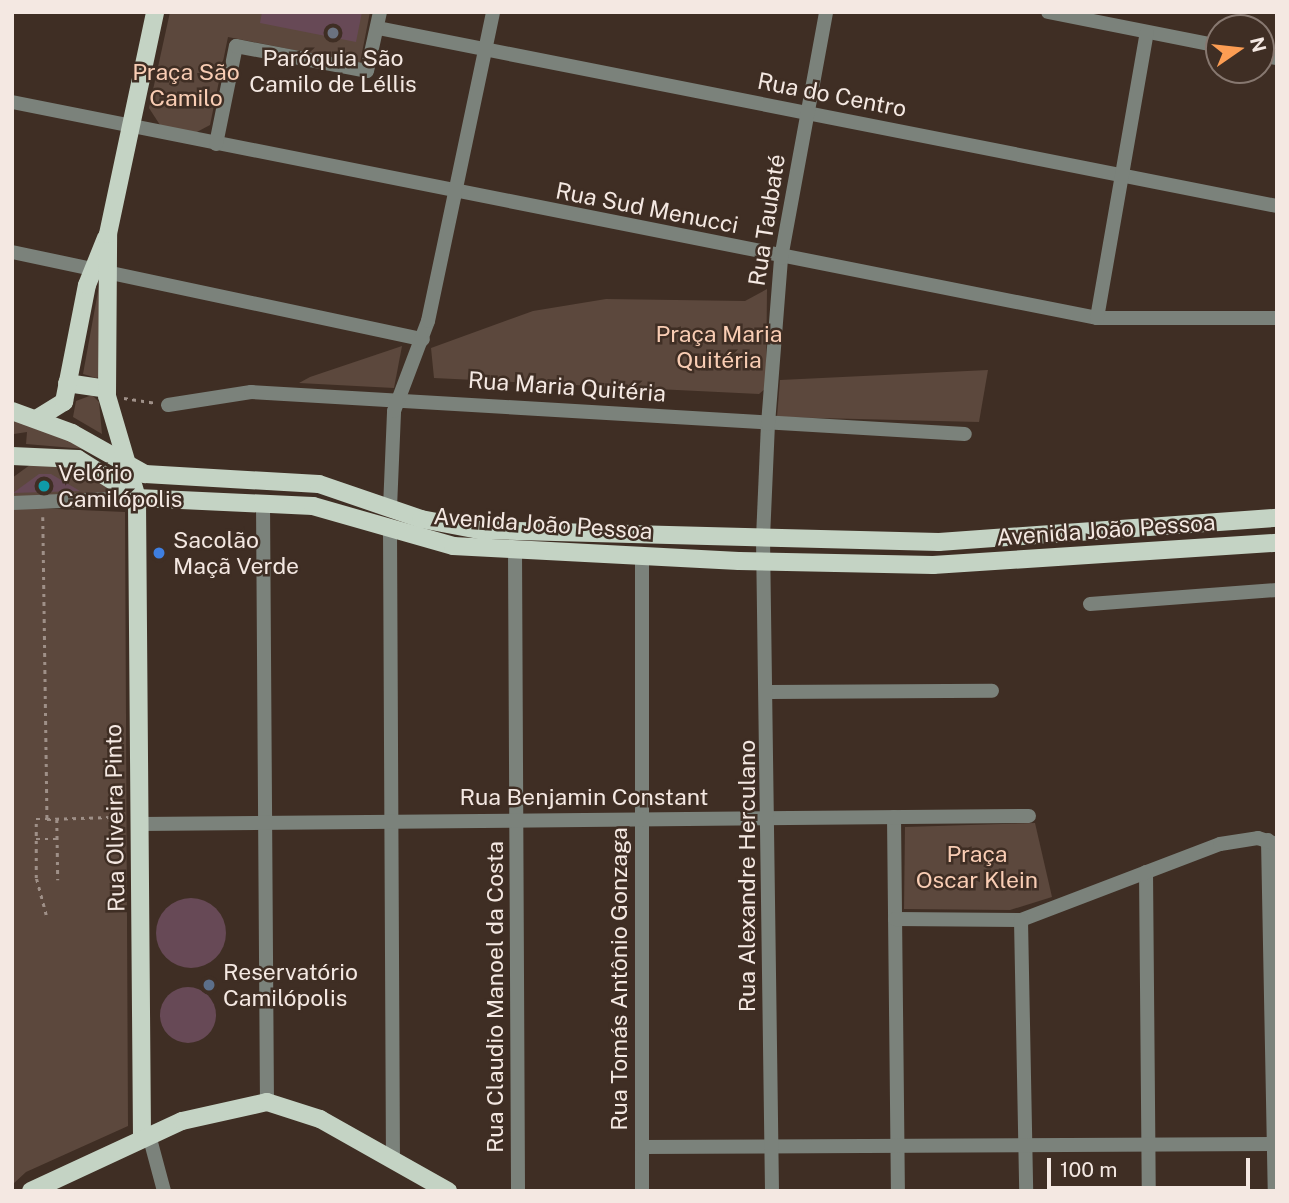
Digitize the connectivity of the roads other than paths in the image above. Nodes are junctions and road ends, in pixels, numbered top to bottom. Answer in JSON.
{"nodes":[{"id":1,"x":155,"y":12,"type":"edge"},
{"id":2,"x":380,"y":12,"type":"edge"},
{"id":3,"x":493,"y":12,"type":"edge"},
{"id":4,"x":826,"y":12,"type":"edge"},
{"id":5,"x":1048,"y":12,"type":"edge"},
{"id":6,"x":378,"y":28,"type":"junction"},
{"id":7,"x":1147,"y":32,"type":"junction"},
{"id":8,"x":1205,"y":43,"type":"edge"},
{"id":9,"x":485,"y":49,"type":"junction"},
{"id":10,"x":12,"y":102,"type":"edge"},
{"id":11,"x":808,"y":113,"type":"junction"},
{"id":12,"x":131,"y":127,"type":"junction"},
{"id":13,"x":216,"y":144,"type":"junction"},
{"id":14,"x":1123,"y":176,"type":"junction"},
{"id":15,"x":455,"y":193,"type":"junction"},
{"id":16,"x":1277,"y":206,"type":"edge"},
{"id":17,"x":12,"y":252,"type":"edge"},
{"id":18,"x":781,"y":258,"type":"junction"},
{"id":19,"x":101,"y":271,"type":"junction"},
{"id":20,"x":1097,"y":318,"type":"junction"},
{"id":21,"x":1277,"y":318,"type":"edge"},
{"id":22,"x":423,"y":339,"type":"junction"},
{"id":23,"x":67,"y":383,"type":"junction"},
{"id":24,"x":107,"y":392,"type":"junction"},
{"id":25,"x":398,"y":399,"type":"junction"},
{"id":26,"x":168,"y":405,"type":"road end"},
{"id":27,"x":12,"y":411,"type":"edge"},
{"id":28,"x":37,"y":418,"type":"junction"},
{"id":29,"x":768,"y":424,"type":"junction"},
{"id":30,"x":965,"y":434,"type":"dead end"},
{"id":31,"x":12,"y":456,"type":"edge"},
{"id":32,"x":121,"y":461,"type":"junction"},
{"id":33,"x":137,"y":498,"type":"junction"},
{"id":34,"x":12,"y":503,"type":"edge"},
{"id":35,"x":263,"y":503,"type":"junction"},
{"id":36,"x":390,"y":508,"type":"junction"},
{"id":37,"x":1277,"y":519,"type":"edge"},
{"id":38,"x":390,"y":530,"type":"junction"},
{"id":39,"x":763,"y":538,"type":"junction"},
{"id":40,"x":1277,"y":543,"type":"edge"},
{"id":41,"x":515,"y":550,"type":"junction"},
{"id":42,"x":642,"y":556,"type":"junction"},
{"id":43,"x":768,"y":561,"type":"junction"},
{"id":44,"x":1277,"y":590,"type":"edge"},
{"id":45,"x":1090,"y":604,"type":"dead end"},
{"id":46,"x":992,"y":691,"type":"dead end"},
{"id":47,"x":769,"y":692,"type":"junction"},
{"id":48,"x":1029,"y":816,"type":"dead end"},
{"id":49,"x":894,"y":817,"type":"junction"},
{"id":50,"x":769,"y":818,"type":"junction"},
{"id":51,"x":642,"y":819,"type":"junction"},
{"id":52,"x":517,"y":820,"type":"junction"},
{"id":53,"x":391,"y":821,"type":"junction"},
{"id":54,"x":265,"y":822,"type":"junction"},
{"id":55,"x":140,"y":824,"type":"junction"},
{"id":56,"x":1273,"y":842,"type":"edge"},
{"id":57,"x":1146,"y":872,"type":"junction"},
{"id":58,"x":895,"y":919,"type":"junction"},
{"id":59,"x":1021,"y":920,"type":"junction"},
{"id":60,"x":267,"y":1102,"type":"junction"},
{"id":61,"x":146,"y":1137,"type":"junction"},
{"id":62,"x":1275,"y":1144,"type":"edge"},
{"id":63,"x":1148,"y":1145,"type":"junction"},
{"id":64,"x":1026,"y":1146,"type":"junction"},
{"id":65,"x":642,"y":1147,"type":"junction"},
{"id":66,"x":771,"y":1147,"type":"junction"},
{"id":67,"x":897,"y":1147,"type":"junction"},
{"id":68,"x":393,"y":1160,"type":"junction"},
{"id":69,"x":30,"y":1191,"type":"edge"},
{"id":70,"x":164,"y":1191,"type":"edge"},
{"id":71,"x":448,"y":1191,"type":"edge"},
{"id":72,"x":518,"y":1191,"type":"edge"},
{"id":73,"x":642,"y":1191,"type":"edge"},
{"id":74,"x":772,"y":1191,"type":"edge"},
{"id":75,"x":898,"y":1191,"type":"edge"},
{"id":76,"x":1026,"y":1191,"type":"edge"},
{"id":77,"x":1149,"y":1191,"type":"edge"},
{"id":78,"x":1275,"y":1191,"type":"edge"}],
"edges":[{"from":1,"to":12,"type":"main road"},
{"from":2,"to":6,"type":"street"},
{"from":3,"to":9,"type":"street"},
{"from":4,"to":11,"type":"street","name":"Rua Taubaté"},
{"from":5,"to":7,"type":"street"},
{"from":6,"to":9,"type":"street","name":"Rua do Centro"},
{"from":6,"to":13,"type":"street"},
{"from":7,"to":8,"type":"street"},
{"from":7,"to":14,"type":"street"},
{"from":9,"to":11,"type":"street","name":"Rua do Centro"},
{"from":9,"to":15,"type":"street"},
{"from":10,"to":12,"type":"street","name":"Rua Sud Menucci"},
{"from":11,"to":14,"type":"street","name":"Rua do Centro"},
{"from":11,"to":18,"type":"street","name":"Rua Taubaté"},
{"from":12,"to":13,"type":"street","name":"Rua Sud Menucci"},
{"from":12,"to":19,"type":"main road"},
{"from":13,"to":15,"type":"street","name":"Rua Sud Menucci"},
{"from":14,"to":16,"type":"street","name":"Rua do Centro"},
{"from":14,"to":20,"type":"street"},
{"from":15,"to":18,"type":"street","name":"Rua Sud Menucci"},
{"from":15,"to":22,"type":"street"},
{"from":17,"to":19,"type":"street"},
{"from":18,"to":20,"type":"street","name":"Rua Sud Menucci"},
{"from":18,"to":29,"type":"street","name":"Rua Taubaté"},
{"from":19,"to":22,"type":"street"},
{"from":19,"to":23,"type":"main road"},
{"from":19,"to":24,"type":"main road"},
{"from":20,"to":21,"type":"street","name":"Rua Sud Menucci"},
{"from":22,"to":25,"type":"street"},
{"from":23,"to":24,"type":"main road"},
{"from":23,"to":28,"type":"main road"},
{"from":24,"to":32,"type":"main road"},
{"from":25,"to":26,"type":"street","name":"Rua Maria Quitéria"},
{"from":25,"to":29,"type":"street","name":"Rua Maria Quitéria"},
{"from":25,"to":36,"type":"street"},
{"from":27,"to":28,"type":"main road","name":"Avenida João Pessoa"},
{"from":28,"to":32,"type":"main road","name":"Avenida João Pessoa"},
{"from":29,"to":30,"type":"street","name":"Rua Maria Quitéria"},
{"from":29,"to":39,"type":"street","name":"Rua Taubaté"},
{"from":31,"to":33,"type":"main road"},
{"from":32,"to":33,"type":"main road"},
{"from":32,"to":36,"type":"main road","name":"Avenida João Pessoa"},
{"from":33,"to":34,"type":"street"},
{"from":33,"to":35,"type":"main road","name":"Avenida João Pessoa"},
{"from":33,"to":55,"type":"main road","name":"Rua Oliveira Pinto"},
{"from":35,"to":38,"type":"main road","name":"Avenida João Pessoa"},
{"from":35,"to":54,"type":"street"},
{"from":36,"to":39,"type":"main road","name":"Avenida João Pessoa"},
{"from":37,"to":39,"type":"main road","name":"Avenida João Pessoa"},
{"from":38,"to":41,"type":"main road","name":"Avenida João Pessoa"},
{"from":38,"to":53,"type":"street"},
{"from":39,"to":43,"type":"street","name":"Rua Taubaté"},
{"from":40,"to":43,"type":"main road","name":"Avenida João Pessoa"},
{"from":41,"to":42,"type":"main road","name":"Avenida João Pessoa"},
{"from":41,"to":52,"type":"street","name":"Rua Claudio Manoel da Costa"},
{"from":42,"to":43,"type":"main road","name":"Avenida João Pessoa"},
{"from":42,"to":51,"type":"street","name":"Rua Tomás Antônio Gonzaga"},
{"from":43,"to":47,"type":"street","name":"Rua Alexandre Herculano"},
{"from":44,"to":45,"type":"street"},
{"from":46,"to":47,"type":"street"},
{"from":47,"to":50,"type":"street","name":"Rua Alexandre Herculano"},
{"from":48,"to":49,"type":"street","name":"Rua Benjamin Constant"},
{"from":49,"to":50,"type":"street","name":"Rua Benjamin Constant"},
{"from":49,"to":58,"type":"street"},
{"from":50,"to":51,"type":"street","name":"Rua Benjamin Constant"},
{"from":50,"to":66,"type":"street","name":"Rua Alexandre Herculano"},
{"from":51,"to":52,"type":"street","name":"Rua Benjamin Constant"},
{"from":51,"to":65,"type":"street","name":"Rua Tomás Antônio Gonzaga"},
{"from":52,"to":53,"type":"street","name":"Rua Benjamin Constant"},
{"from":52,"to":72,"type":"street","name":"Rua Claudio Manoel da Costa"},
{"from":53,"to":54,"type":"street","name":"Rua Benjamin Constant"},
{"from":53,"to":68,"type":"street"},
{"from":54,"to":55,"type":"street","name":"Rua Benjamin Constant"},
{"from":54,"to":60,"type":"street"},
{"from":55,"to":61,"type":"main road","name":"Rua Oliveira Pinto"},
{"from":56,"to":57,"type":"street"},
{"from":56,"to":62,"type":"street"},
{"from":57,"to":59,"type":"street"},
{"from":57,"to":63,"type":"street"},
{"from":58,"to":59,"type":"street"},
{"from":58,"to":67,"type":"street"},
{"from":59,"to":64,"type":"street"},
{"from":60,"to":61,"type":"main road"},
{"from":60,"to":68,"type":"main road"},
{"from":61,"to":69,"type":"main road"},
{"from":61,"to":70,"type":"street"},
{"from":62,"to":63,"type":"street"},
{"from":62,"to":78,"type":"street"},
{"from":63,"to":64,"type":"street"},
{"from":63,"to":77,"type":"street"},
{"from":64,"to":67,"type":"street"},
{"from":64,"to":76,"type":"street"},
{"from":65,"to":66,"type":"street"},
{"from":65,"to":73,"type":"street","name":"Rua Tomás Antônio Gonzaga"},
{"from":66,"to":67,"type":"street"},
{"from":66,"to":74,"type":"street","name":"Rua Alexandre Herculano"},
{"from":67,"to":75,"type":"street"},
{"from":68,"to":71,"type":"main road"}]}
